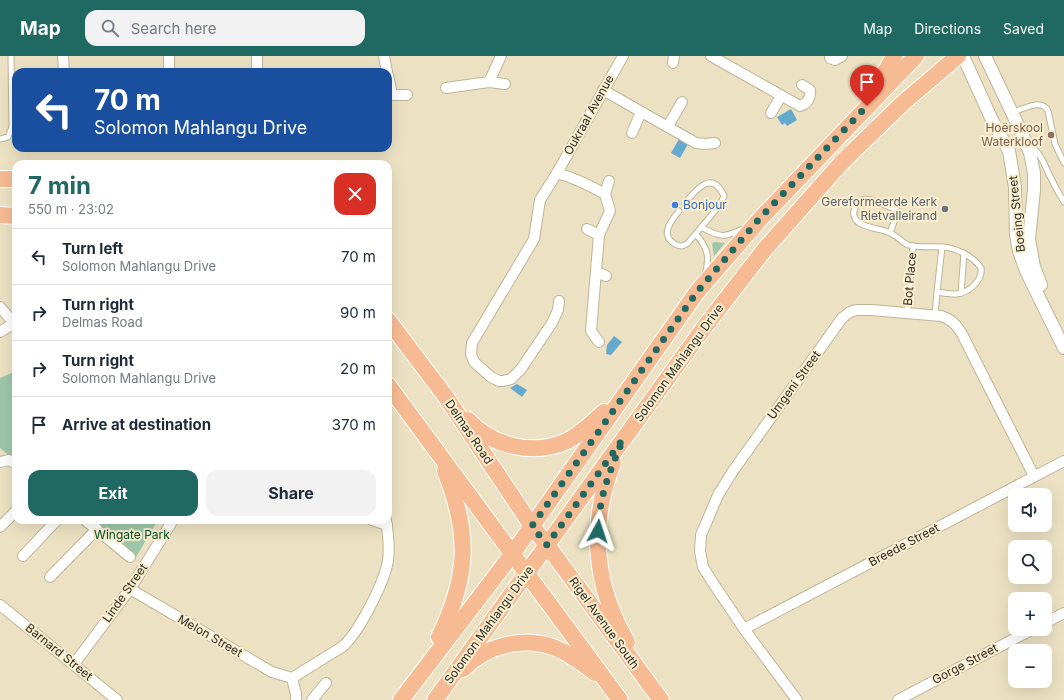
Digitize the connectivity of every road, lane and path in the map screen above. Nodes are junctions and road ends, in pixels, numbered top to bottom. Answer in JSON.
{"nodes":[{"id":1,"x":11,"y":56,"type":"edge"},
{"id":2,"x":63,"y":56,"type":"edge"},
{"id":3,"x":169,"y":56,"type":"edge"},
{"id":4,"x":257,"y":56,"type":"edge"},
{"id":5,"x":384,"y":56,"type":"edge"},
{"id":6,"x":501,"y":56,"type":"edge"},
{"id":7,"x":623,"y":56,"type":"edge"},
{"id":8,"x":712,"y":56,"type":"edge"},
{"id":9,"x":842,"y":56,"type":"edge"},
{"id":10,"x":894,"y":56,"type":"edge"},
{"id":11,"x":916,"y":56,"type":"edge"},
{"id":12,"x":958,"y":56,"type":"edge"},
{"id":13,"x":963,"y":56,"type":"edge"},
{"id":14,"x":985,"y":56,"type":"edge"},
{"id":15,"x":830,"y":58,"type":"dead end"},
{"id":16,"x":64,"y":68,"type":"edge"},
{"id":17,"x":169,"y":68,"type":"edge"},
{"id":18,"x":257,"y":68,"type":"edge"},
{"id":19,"x":386,"y":68,"type":"edge"},
{"id":20,"x":489,"y":82,"type":"junction"},
{"id":21,"x":505,"y":84,"type":"dead end"},
{"id":22,"x":802,"y":85,"type":"dead end"},
{"id":23,"x":446,"y":88,"type":"dead end"},
{"id":24,"x":603,"y":90,"type":"junction"},
{"id":25,"x":392,"y":95,"type":"edge"},
{"id":26,"x":407,"y":95,"type":"dead end"},
{"id":27,"x":781,"y":96,"type":"junction"},
{"id":28,"x":682,"y":102,"type":"dead end"},
{"id":29,"x":867,"y":106,"type":"junction"},
{"id":30,"x":641,"y":112,"type":"junction"},
{"id":31,"x":771,"y":113,"type":"dead end"},
{"id":32,"x":1012,"y":113,"type":"junction"},
{"id":33,"x":668,"y":126,"type":"junction"},
{"id":34,"x":632,"y":133,"type":"dead end"},
{"id":35,"x":1023,"y":136,"type":"junction"},
{"id":36,"x":0,"y":139,"type":"edge"},
{"id":37,"x":715,"y":143,"type":"dead end"},
{"id":38,"x":1064,"y":163,"type":"edge"},
{"id":39,"x":557,"y":173,"type":"junction"},
{"id":40,"x":0,"y":179,"type":"edge"},
{"id":41,"x":12,"y":179,"type":"edge"},
{"id":42,"x":610,"y":181,"type":"dead end"},
{"id":43,"x":605,"y":194,"type":"junction"},
{"id":44,"x":1064,"y":202,"type":"edge"},
{"id":45,"x":685,"y":203,"type":"dead end"},
{"id":46,"x":679,"y":211,"type":"dead end"},
{"id":47,"x":0,"y":215,"type":"edge"},
{"id":48,"x":12,"y":216,"type":"edge"},
{"id":49,"x":760,"y":218,"type":"junction"},
{"id":50,"x":701,"y":227,"type":"junction"},
{"id":51,"x":587,"y":229,"type":"dead end"},
{"id":52,"x":890,"y":233,"type":"junction"},
{"id":53,"x":696,"y":234,"type":"junction"},
{"id":54,"x":602,"y":242,"type":"junction"},
{"id":55,"x":913,"y":246,"type":"junction"},
{"id":56,"x":942,"y":247,"type":"junction"},
{"id":57,"x":964,"y":253,"type":"junction"},
{"id":58,"x":596,"y":272,"type":"junction"},
{"id":59,"x":606,"y":276,"type":"dead end"},
{"id":60,"x":697,"y":292,"type":"junction"},
{"id":61,"x":937,"y":292,"type":"junction"},
{"id":62,"x":961,"y":293,"type":"junction"},
{"id":63,"x":559,"y":301,"type":"dead end"},
{"id":64,"x":0,"y":307,"type":"edge"},
{"id":65,"x":906,"y":313,"type":"junction"},
{"id":66,"x":935,"y":316,"type":"junction"},
{"id":67,"x":12,"y":320,"type":"edge"},
{"id":68,"x":12,"y":323,"type":"edge"},
{"id":69,"x":392,"y":325,"type":"edge"},
{"id":70,"x":1064,"y":331,"type":"edge"},
{"id":71,"x":0,"y":332,"type":"edge"},
{"id":72,"x":599,"y":342,"type":"dead end"},
{"id":73,"x":1064,"y":348,"type":"edge"},
{"id":74,"x":392,"y":390,"type":"edge"},
{"id":75,"x":626,"y":392,"type":"junction"},
{"id":76,"x":446,"y":397,"type":"junction"},
{"id":77,"x":623,"y":439,"type":"junction"},
{"id":78,"x":439,"y":455,"type":"junction"},
{"id":79,"x":1064,"y":461,"type":"edge"},
{"id":80,"x":0,"y":462,"type":"edge"},
{"id":81,"x":12,"y":462,"type":"edge"},
{"id":82,"x":1034,"y":476,"type":"junction"},
{"id":83,"x":12,"y":515,"type":"edge"},
{"id":84,"x":53,"y":524,"type":"edge"},
{"id":85,"x":90,"y":524,"type":"edge"},
{"id":86,"x":171,"y":524,"type":"edge"},
{"id":87,"x":386,"y":524,"type":"edge"},
{"id":88,"x":532,"y":526,"type":"junction"},
{"id":89,"x":0,"y":527,"type":"edge"},
{"id":90,"x":97,"y":529,"type":"junction"},
{"id":91,"x":547,"y":545,"type":"junction"},
{"id":92,"x":512,"y":553,"type":"junction"},
{"id":93,"x":22,"y":556,"type":"dead end"},
{"id":94,"x":130,"y":557,"type":"dead end"},
{"id":95,"x":527,"y":573,"type":"junction"},
{"id":96,"x":50,"y":577,"type":"dead end"},
{"id":97,"x":130,"y":589,"type":"junction"},
{"id":98,"x":0,"y":605,"type":"edge"},
{"id":99,"x":1064,"y":613,"type":"edge"},
{"id":100,"x":1052,"y":619,"type":"edge"},
{"id":101,"x":744,"y":629,"type":"junction"},
{"id":102,"x":1020,"y":636,"type":"edge"},
{"id":103,"x":74,"y":664,"type":"junction"},
{"id":104,"x":421,"y":672,"type":"junction"},
{"id":105,"x":292,"y":678,"type":"junction"},
{"id":106,"x":606,"y":681,"type":"junction"},
{"id":107,"x":326,"y":682,"type":"dead end"},
{"id":108,"x":436,"y":698,"type":"edge"},
{"id":109,"x":117,"y":700,"type":"edge"},
{"id":110,"x":296,"y":700,"type":"edge"},
{"id":111,"x":312,"y":700,"type":"edge"},
{"id":112,"x":401,"y":700,"type":"edge"},
{"id":113,"x":620,"y":700,"type":"edge"},
{"id":114,"x":662,"y":700,"type":"edge"},
{"id":115,"x":798,"y":700,"type":"edge"},
{"id":116,"x":898,"y":700,"type":"edge"}],
"edges":[{"from":1,"to":36,"type":"lane"},
{"from":2,"to":16,"type":"street"},
{"from":3,"to":17,"type":"street"},
{"from":4,"to":18,"type":"street"},
{"from":5,"to":19,"type":"street"},
{"from":6,"to":20,"type":"street"},
{"from":7,"to":24,"type":"street","name":"Oukraal Avenue"},
{"from":8,"to":27,"type":"street"},
{"from":9,"to":15,"type":"street"},
{"from":10,"to":29,"type":"main road"},
{"from":11,"to":29,"type":"main road","name":"Solomon Mahlangu Drive"},
{"from":12,"to":77,"type":"main road","name":"Solomon Mahlangu Drive"},
{"from":13,"to":73,"type":"street","name":"Boeing Street"},
{"from":14,"to":32,"type":"street","name":"Boeing Street"},
{"from":20,"to":21,"type":"street"},
{"from":20,"to":23,"type":"street"},
{"from":22,"to":27,"type":"street"},
{"from":24,"to":30,"type":"street"},
{"from":24,"to":39,"type":"street","name":"Oukraal Avenue"},
{"from":25,"to":26,"type":"street"},
{"from":27,"to":31,"type":"street"},
{"from":28,"to":33,"type":"street"},
{"from":29,"to":49,"type":"main road","name":"Solomon Mahlangu Drive"},
{"from":30,"to":33,"type":"street"},
{"from":30,"to":34,"type":"street"},
{"from":32,"to":35,"type":"street","name":"Boeing Street"},
{"from":32,"to":38,"type":"lane"},
{"from":33,"to":37,"type":"street"},
{"from":35,"to":44,"type":"lane"},
{"from":35,"to":70,"type":"street","name":"Boeing Street"},
{"from":39,"to":43,"type":"street"},
{"from":39,"to":63,"type":"street","name":"Oukraal Avenue"},
{"from":40,"to":41,"type":"main road"},
{"from":42,"to":43,"type":"street"},
{"from":43,"to":54,"type":"street"},
{"from":45,"to":50,"type":"lane"},
{"from":46,"to":53,"type":"lane"},
{"from":47,"to":48,"type":"main road"},
{"from":49,"to":50,"type":"lane"},
{"from":49,"to":60,"type":"main road","name":"Solomon Mahlangu Drive"},
{"from":50,"to":53,"type":"lane"},
{"from":51,"to":54,"type":"street"},
{"from":52,"to":52,"type":"lane"},
{"from":52,"to":55,"type":"lane"},
{"from":53,"to":60,"type":"lane"},
{"from":54,"to":58,"type":"street"},
{"from":55,"to":56,"type":"lane"},
{"from":55,"to":65,"type":"lane","name":"Bot Place"},
{"from":56,"to":57,"type":"lane"},
{"from":56,"to":61,"type":"lane"},
{"from":57,"to":62,"type":"lane"},
{"from":57,"to":62,"type":"lane"},
{"from":58,"to":59,"type":"street"},
{"from":58,"to":72,"type":"street"},
{"from":60,"to":75,"type":"main road","name":"Solomon Mahlangu Drive"},
{"from":61,"to":62,"type":"lane"},
{"from":61,"to":66,"type":"lane"},
{"from":64,"to":67,"type":"street"},
{"from":65,"to":66,"type":"street","name":"Umgeni Street"},
{"from":65,"to":101,"type":"street","name":"Umgeni Street"},
{"from":66,"to":82,"type":"street","name":"Umgeni Street"},
{"from":68,"to":71,"type":"street"},
{"from":69,"to":76,"type":"main road","name":"Delmas Road"},
{"from":74,"to":78,"type":"main road"},
{"from":75,"to":76,"type":"main road"},
{"from":75,"to":88,"type":"main road","name":"Solomon Mahlangu Drive"},
{"from":76,"to":88,"type":"main road","name":"Delmas Road"},
{"from":77,"to":91,"type":"main road","name":"Solomon Mahlangu Drive"},
{"from":77,"to":114,"type":"main road"},
{"from":78,"to":92,"type":"main road"},
{"from":78,"to":104,"type":"main road"},
{"from":79,"to":82,"type":"street","name":"Breede Street"},
{"from":80,"to":81,"type":"street"},
{"from":82,"to":101,"type":"street","name":"Breede Street"},
{"from":83,"to":89,"type":"street"},
{"from":84,"to":93,"type":"street"},
{"from":85,"to":90,"type":"street"},
{"from":86,"to":97,"type":"street","name":"Linde Street"},
{"from":87,"to":105,"type":"street"},
{"from":88,"to":91,"type":"main road","name":"Delmas Road"},
{"from":88,"to":92,"type":"main road","name":"Solomon Mahlangu Drive"},
{"from":90,"to":94,"type":"street"},
{"from":90,"to":96,"type":"street"},
{"from":91,"to":95,"type":"main road","name":"Solomon Mahlangu Drive"},
{"from":91,"to":114,"type":"main road","name":"Rigel Avenue South"},
{"from":92,"to":95,"type":"main road"},
{"from":92,"to":104,"type":"main road","name":"Solomon Mahlangu Drive"},
{"from":95,"to":106,"type":"main road"},
{"from":95,"to":108,"type":"main road","name":"Solomon Mahlangu Drive"},
{"from":97,"to":103,"type":"street","name":"Linde Street"},
{"from":97,"to":105,"type":"street","name":"Melon Street"},
{"from":98,"to":103,"type":"street","name":"Barnard Street"},
{"from":99,"to":100,"type":"street"},
{"from":101,"to":115,"type":"street","name":"Umgeni Street"},
{"from":102,"to":116,"type":"street","name":"Gorge Street"},
{"from":103,"to":109,"type":"street","name":"Barnard Street"},
{"from":104,"to":112,"type":"main road","name":"Solomon Mahlangu Drive"},
{"from":105,"to":110,"type":"street"},
{"from":106,"to":108,"type":"main road"},
{"from":106,"to":113,"type":"main road"},
{"from":107,"to":111,"type":"street"}]}
